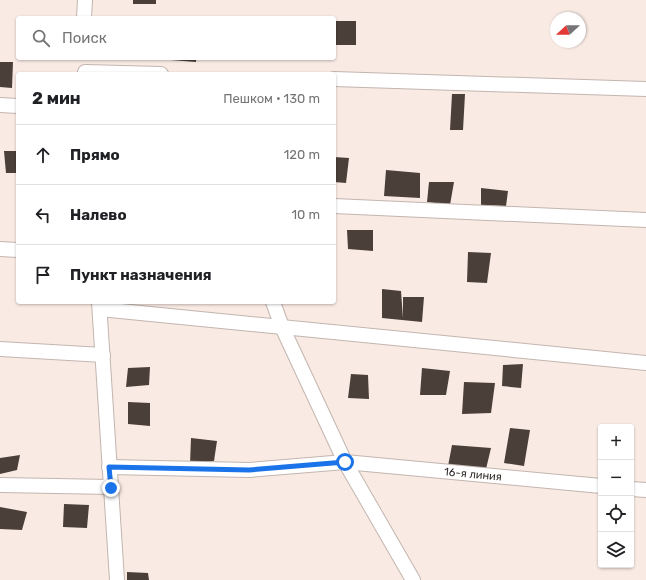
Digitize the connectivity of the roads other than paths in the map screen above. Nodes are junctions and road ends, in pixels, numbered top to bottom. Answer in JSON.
{"nodes":[{"id":1,"x":84,"y":0,"type":"edge"},
{"id":2,"x":84,"y":16,"type":"edge"},
{"id":3,"x":85,"y":68,"type":"edge"},
{"id":4,"x":136,"y":72,"type":"edge"},
{"id":5,"x":336,"y":79,"type":"edge"},
{"id":6,"x":646,"y":89,"type":"edge"},
{"id":7,"x":0,"y":105,"type":"edge"},
{"id":8,"x":16,"y":106,"type":"edge"},
{"id":9,"x":336,"y":206,"type":"edge"},
{"id":10,"x":646,"y":220,"type":"edge"},
{"id":11,"x":0,"y":249,"type":"edge"},
{"id":12,"x":16,"y":250,"type":"edge"},
{"id":13,"x":274,"y":304,"type":"edge"},
{"id":14,"x":99,"y":306,"type":"edge"},
{"id":15,"x":282,"y":327,"type":"junction"},
{"id":16,"x":0,"y":349,"type":"edge"},
{"id":17,"x":102,"y":355,"type":"junction"},
{"id":18,"x":646,"y":363,"type":"edge"},
{"id":19,"x":345,"y":462,"type":"junction"},
{"id":20,"x":109,"y":467,"type":"junction"},
{"id":21,"x":0,"y":485,"type":"edge"},
{"id":22,"x":598,"y":486,"type":"edge"},
{"id":23,"x":111,"y":488,"type":"junction"},
{"id":24,"x":634,"y":488,"type":"edge"},
{"id":25,"x":646,"y":490,"type":"edge"},
{"id":26,"x":117,"y":580,"type":"edge"},
{"id":27,"x":413,"y":580,"type":"edge"}],
"edges":[{"from":1,"to":2,"type":"street"},
{"from":3,"to":4,"type":"street"},
{"from":5,"to":6,"type":"street"},
{"from":7,"to":8,"type":"street"},
{"from":9,"to":10,"type":"street"},
{"from":11,"to":12,"type":"street"},
{"from":13,"to":15,"type":"street"},
{"from":14,"to":15,"type":"street"},
{"from":14,"to":17,"type":"street"},
{"from":15,"to":18,"type":"street"},
{"from":15,"to":19,"type":"street"},
{"from":16,"to":17,"type":"street"},
{"from":17,"to":20,"type":"street"},
{"from":19,"to":20,"type":"street","name":"16-я линия"},
{"from":19,"to":22,"type":"street","name":"16-я линия"},
{"from":19,"to":27,"type":"street"},
{"from":20,"to":23,"type":"street"},
{"from":21,"to":23,"type":"street"},
{"from":23,"to":26,"type":"street"},
{"from":24,"to":25,"type":"street"}]}
